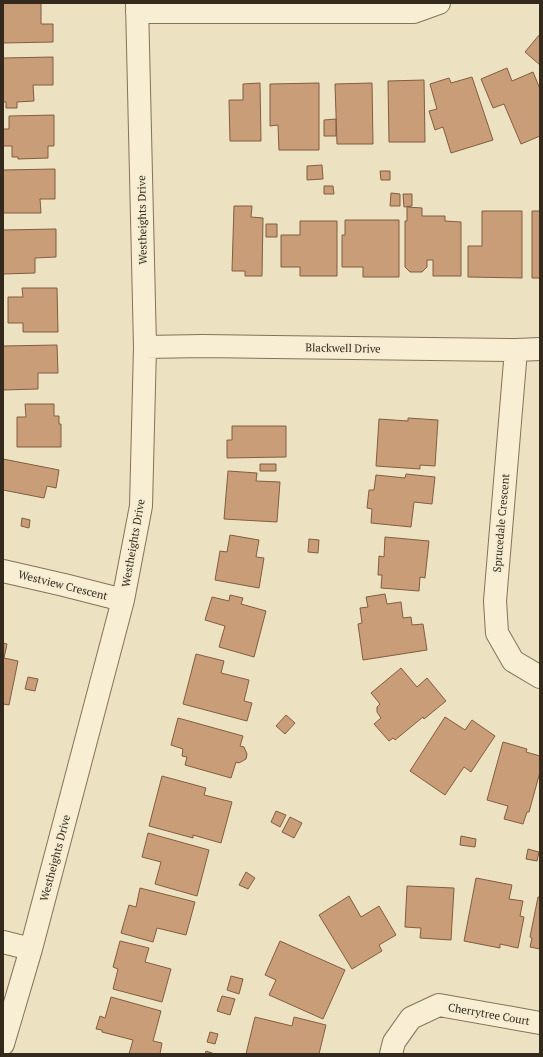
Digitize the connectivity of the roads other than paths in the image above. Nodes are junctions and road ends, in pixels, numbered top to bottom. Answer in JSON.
{"nodes":[{"id":1,"x":439,"y":3,"type":"edge"},
{"id":2,"x":137,"y":8,"type":"edge"},
{"id":3,"x":145,"y":347,"type":"junction"},
{"id":4,"x":540,"y":349,"type":"edge"},
{"id":5,"x":516,"y":350,"type":"junction"},
{"id":6,"x":3,"y":571,"type":"edge"},
{"id":7,"x":123,"y":600,"type":"junction"},
{"id":8,"x":540,"y":678,"type":"edge"},
{"id":9,"x":3,"y":942,"type":"edge"},
{"id":10,"x":31,"y":949,"type":"junction"},
{"id":11,"x":540,"y":1023,"type":"edge"},
{"id":12,"x":3,"y":1044,"type":"edge"},
{"id":13,"x":391,"y":1054,"type":"edge"}],
"edges":[{"from":1,"to":2,"type":"street"},
{"from":2,"to":3,"type":"street","name":"Westheights Drive"},
{"from":3,"to":5,"type":"street","name":"Blackwell Drive"},
{"from":3,"to":7,"type":"street","name":"Westheights Drive"},
{"from":4,"to":5,"type":"street","name":"Blackwell Drive"},
{"from":5,"to":8,"type":"street","name":"Sprucedale Crescent"},
{"from":6,"to":7,"type":"street","name":"Westview Crescent"},
{"from":7,"to":10,"type":"street","name":"Westheights Drive"},
{"from":9,"to":10,"type":"street"},
{"from":10,"to":12,"type":"street","name":"Westheights Drive"},
{"from":11,"to":13,"type":"street","name":"Cherrytree Court"}]}
